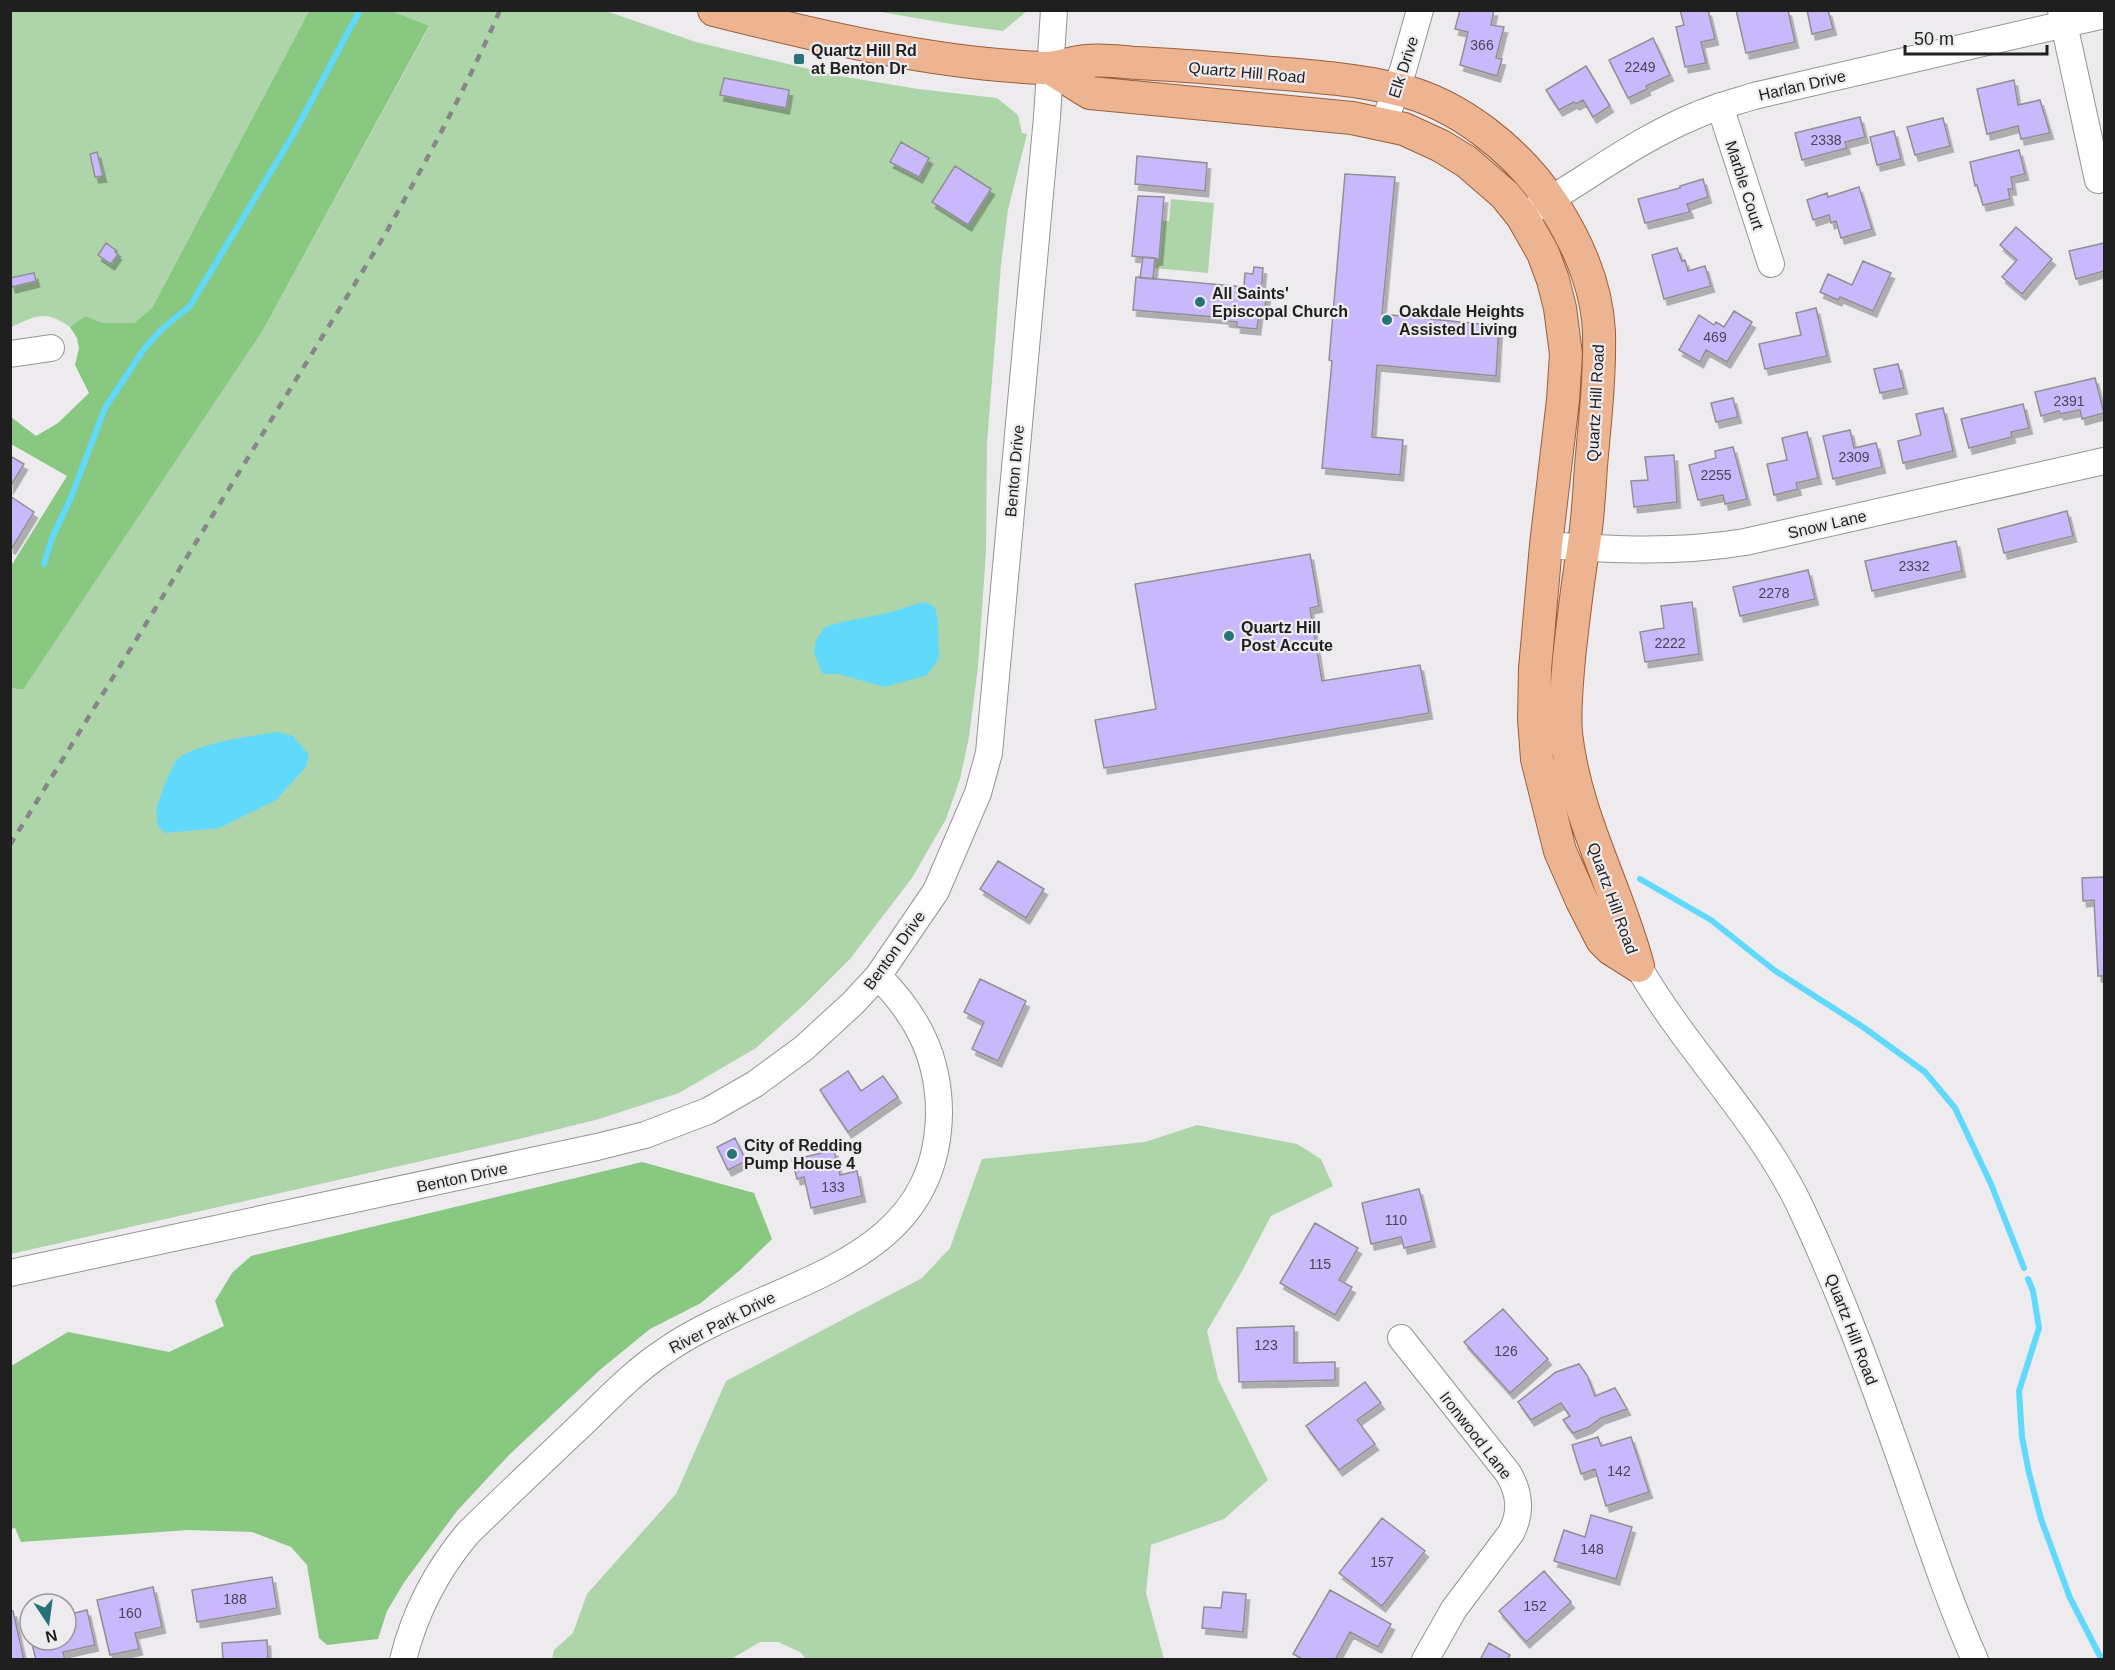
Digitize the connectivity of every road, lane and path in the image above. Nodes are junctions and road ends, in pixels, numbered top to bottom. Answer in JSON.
{"nodes":[{"id":1,"x":714,"y":10,"type":"edge"},
{"id":2,"x":1054,"y":10,"type":"edge"},
{"id":3,"x":1420,"y":10,"type":"edge"},
{"id":4,"x":2104,"y":15,"type":"edge"},
{"id":5,"x":2062,"y":17,"type":"edge"},
{"id":6,"x":1050,"y":68,"type":"junction"},
{"id":7,"x":1397,"y":89,"type":"junction"},
{"id":8,"x":1720,"y":106,"type":"junction"},
{"id":9,"x":1384,"y":123,"type":"junction"},
{"id":10,"x":2098,"y":180,"type":"dead end"},
{"id":11,"x":1550,"y":200,"type":"junction"},
{"id":12,"x":1522,"y":216,"type":"junction"},
{"id":13,"x":1771,"y":264,"type":"dead end"},
{"id":14,"x":51,"y":348,"type":"dead end"},
{"id":15,"x":10,"y":354,"type":"edge"},
{"id":16,"x":2104,"y":461,"type":"edge"},
{"id":17,"x":1546,"y":546,"type":"junction"},
{"id":18,"x":1584,"y":548,"type":"junction"},
{"id":19,"x":1638,"y":966,"type":"junction"},
{"id":20,"x":878,"y":976,"type":"junction"},
{"id":21,"x":10,"y":1273,"type":"edge"},
{"id":22,"x":1401,"y":1338,"type":"dead end"},
{"id":23,"x":403,"y":1659,"type":"edge"},
{"id":24,"x":1425,"y":1659,"type":"edge"},
{"id":25,"x":1975,"y":1659,"type":"edge"}],
"edges":[{"from":1,"to":6,"type":"main road","name":"Quartz Hill Road"},
{"from":2,"to":6,"type":"street","name":"Benton Drive"},
{"from":3,"to":7,"type":"street","name":"Elk Drive"},
{"from":4,"to":5,"type":"street","name":"Harlan Drive"},
{"from":5,"to":8,"type":"street","name":"Harlan Drive"},
{"from":5,"to":10,"type":"street"},
{"from":6,"to":7,"type":"main road","name":"Quartz Hill Road"},
{"from":6,"to":9,"type":"main road","name":"Quartz Hill Road"},
{"from":6,"to":20,"type":"street","name":"Benton Drive"},
{"from":7,"to":9,"type":"street","name":"Elk Drive"},
{"from":7,"to":11,"type":"main road","name":"Quartz Hill Road"},
{"from":8,"to":11,"type":"street","name":"Harlan Drive"},
{"from":8,"to":13,"type":"street","name":"Marble Court"},
{"from":9,"to":12,"type":"main road","name":"Quartz Hill Road"},
{"from":11,"to":12,"type":"street","name":"Harlan Drive"},
{"from":11,"to":18,"type":"main road","name":"Quartz Hill Road"},
{"from":12,"to":17,"type":"main road","name":"Quartz Hill Road"},
{"from":14,"to":15,"type":"street"},
{"from":16,"to":18,"type":"street","name":"Snow Lane"},
{"from":17,"to":18,"type":"street","name":"Snow Lane"},
{"from":17,"to":19,"type":"main road","name":"Quartz Hill Road"},
{"from":18,"to":19,"type":"main road","name":"Quartz Hill Road"},
{"from":19,"to":25,"type":"street","name":"Quartz Hill Road"},
{"from":20,"to":21,"type":"street","name":"Benton Drive"},
{"from":20,"to":23,"type":"street","name":"River Park Drive"},
{"from":22,"to":24,"type":"street","name":"Ironwood Lane"}]}
